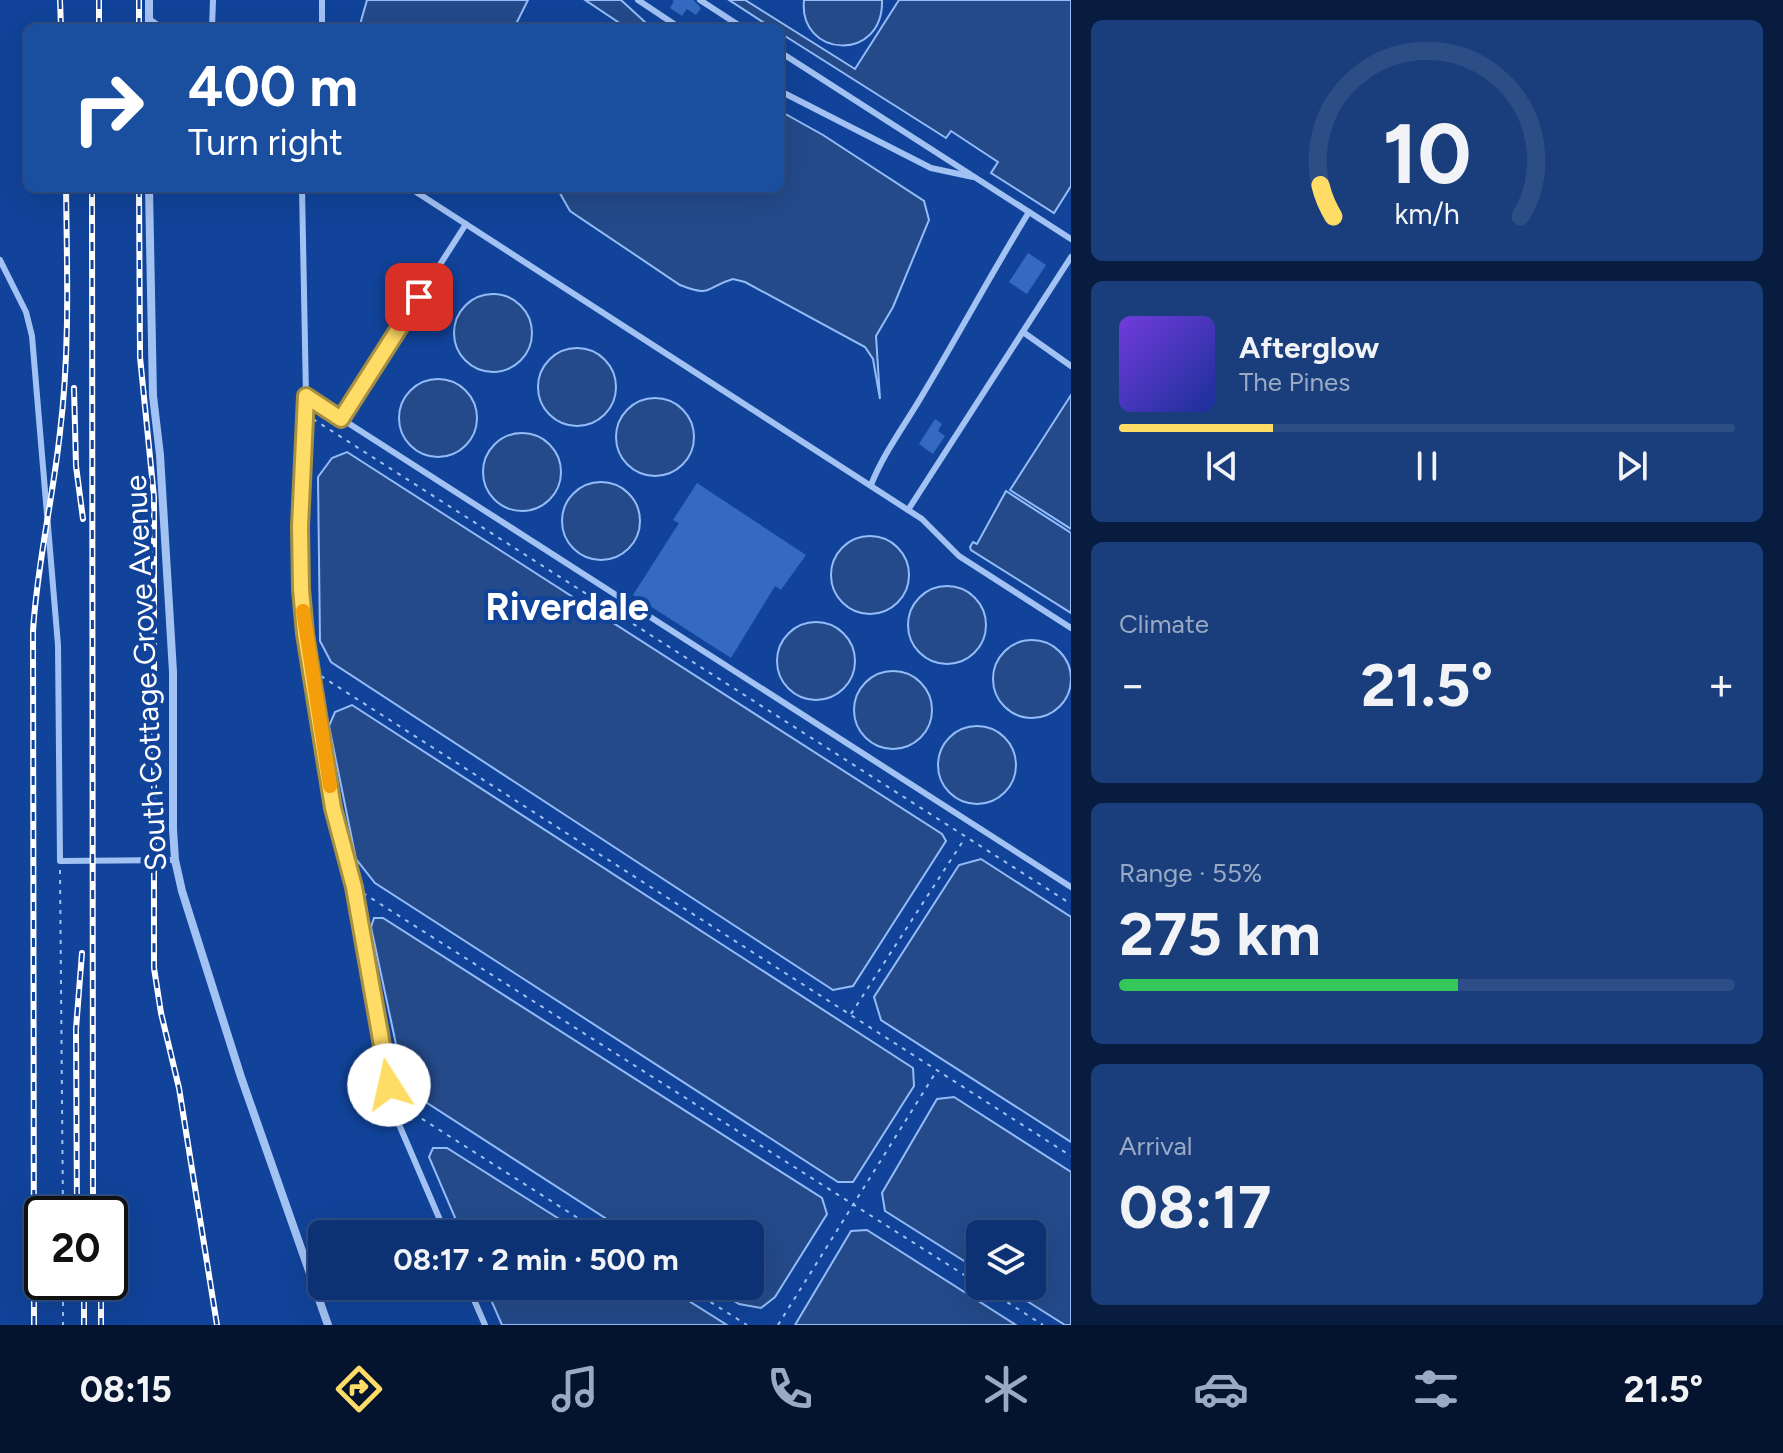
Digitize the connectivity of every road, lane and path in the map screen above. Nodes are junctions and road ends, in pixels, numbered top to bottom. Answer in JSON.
{"nodes":[{"id":1,"x":149,"y":0,"type":"edge"},
{"id":2,"x":213,"y":0,"type":"edge"},
{"id":3,"x":322,"y":0,"type":"edge"},
{"id":4,"x":638,"y":0,"type":"edge"},
{"id":5,"x":700,"y":0,"type":"edge"},
{"id":6,"x":149,"y":24,"type":"edge"},
{"id":7,"x":212,"y":24,"type":"edge"},
{"id":8,"x":322,"y":24,"type":"edge"},
{"id":9,"x":674,"y":24,"type":"edge"},
{"id":10,"x":737,"y":24,"type":"edge"},
{"id":11,"x":784,"y":55,"type":"edge"},
{"id":12,"x":784,"y":93,"type":"edge"},
{"id":13,"x":977,"y":178,"type":"junction"},
{"id":14,"x":149,"y":192,"type":"edge"},
{"id":15,"x":302,"y":192,"type":"edge"},
{"id":16,"x":416,"y":192,"type":"edge"},
{"id":17,"x":1029,"y":212,"type":"junction"},
{"id":18,"x":466,"y":224,"type":"junction"},
{"id":19,"x":1071,"y":239,"type":"edge"},
{"id":20,"x":1071,"y":257,"type":"edge"},
{"id":21,"x":0,"y":260,"type":"edge"},
{"id":22,"x":1023,"y":332,"type":"junction"},
{"id":23,"x":1071,"y":366,"type":"edge"},
{"id":24,"x":306,"y":396,"type":"junction"},
{"id":25,"x":305,"y":414,"type":"junction"},
{"id":26,"x":341,"y":419,"type":"junction"},
{"id":27,"x":871,"y":485,"type":"junction"},
{"id":28,"x":908,"y":510,"type":"junction"},
{"id":29,"x":1071,"y":628,"type":"edge"},
{"id":30,"x":311,"y":670,"type":"junction"},
{"id":31,"x":966,"y":836,"type":"junction"},
{"id":32,"x":175,"y":860,"type":"junction"},
{"id":33,"x":60,"y":861,"type":"junction"},
{"id":34,"x":354,"y":887,"type":"junction"},
{"id":35,"x":1071,"y":887,"type":"edge"},
{"id":36,"x":1071,"y":904,"type":"edge"},
{"id":37,"x":850,"y":1015,"type":"junction"},
{"id":38,"x":937,"y":1071,"type":"junction"},
{"id":39,"x":392,"y":1101,"type":"junction"},
{"id":40,"x":1071,"y":1156,"type":"edge"},
{"id":41,"x":63,"y":1196,"type":"edge"},
{"id":42,"x":853,"y":1204,"type":"junction"},
{"id":43,"x":440,"y":1220,"type":"edge"},
{"id":44,"x":581,"y":1220,"type":"edge"},
{"id":45,"x":966,"y":1276,"type":"edge"},
{"id":46,"x":63,"y":1300,"type":"edge"},
{"id":47,"x":474,"y":1300,"type":"edge"},
{"id":48,"x":707,"y":1300,"type":"edge"},
{"id":49,"x":1004,"y":1300,"type":"edge"},
{"id":50,"x":63,"y":1325,"type":"edge"},
{"id":51,"x":328,"y":1325,"type":"edge"},
{"id":52,"x":485,"y":1325,"type":"edge"},
{"id":53,"x":747,"y":1325,"type":"edge"},
{"id":54,"x":778,"y":1325,"type":"edge"},
{"id":55,"x":1043,"y":1325,"type":"edge"}],
"edges":[{"from":1,"to":6,"type":"street"},
{"from":2,"to":7,"type":"lane"},
{"from":3,"to":8,"type":"lane"},
{"from":4,"to":9,"type":"lane"},
{"from":5,"to":10,"type":"lane"},
{"from":11,"to":13,"type":"lane"},
{"from":12,"to":13,"type":"lane"},
{"from":13,"to":17,"type":"lane"},
{"from":14,"to":32,"type":"street","name":"South Cottage Grove Avenue"},
{"from":15,"to":24,"type":"lane"},
{"from":16,"to":18,"type":"lane"},
{"from":17,"to":19,"type":"lane"},
{"from":17,"to":27,"type":"lane"},
{"from":18,"to":26,"type":"lane"},
{"from":18,"to":27,"type":"lane"},
{"from":20,"to":22,"type":"lane"},
{"from":21,"to":33,"type":"lane"},
{"from":22,"to":23,"type":"lane"},
{"from":22,"to":28,"type":"lane"},
{"from":24,"to":25,"type":"lane"},
{"from":24,"to":26,"type":"lane"},
{"from":25,"to":30,"type":"lane"},
{"from":25,"to":31,"type":"path"},
{"from":26,"to":35,"type":"lane"},
{"from":27,"to":28,"type":"lane"},
{"from":28,"to":29,"type":"lane"},
{"from":30,"to":34,"type":"lane"},
{"from":30,"to":37,"type":"path"},
{"from":31,"to":36,"type":"path"},
{"from":31,"to":37,"type":"path"},
{"from":32,"to":33,"type":"lane"},
{"from":32,"to":51,"type":"street","name":"South Cottage Grove Avenue"},
{"from":33,"to":41,"type":"path"},
{"from":34,"to":39,"type":"lane"},
{"from":34,"to":42,"type":"path"},
{"from":37,"to":38,"type":"path"},
{"from":38,"to":40,"type":"path"},
{"from":38,"to":42,"type":"path"},
{"from":39,"to":43,"type":"lane"},
{"from":39,"to":44,"type":"path"},
{"from":42,"to":45,"type":"path"},
{"from":42,"to":54,"type":"path"},
{"from":46,"to":50,"type":"path"},
{"from":47,"to":52,"type":"lane"},
{"from":48,"to":53,"type":"path"},
{"from":49,"to":55,"type":"path"}]}
